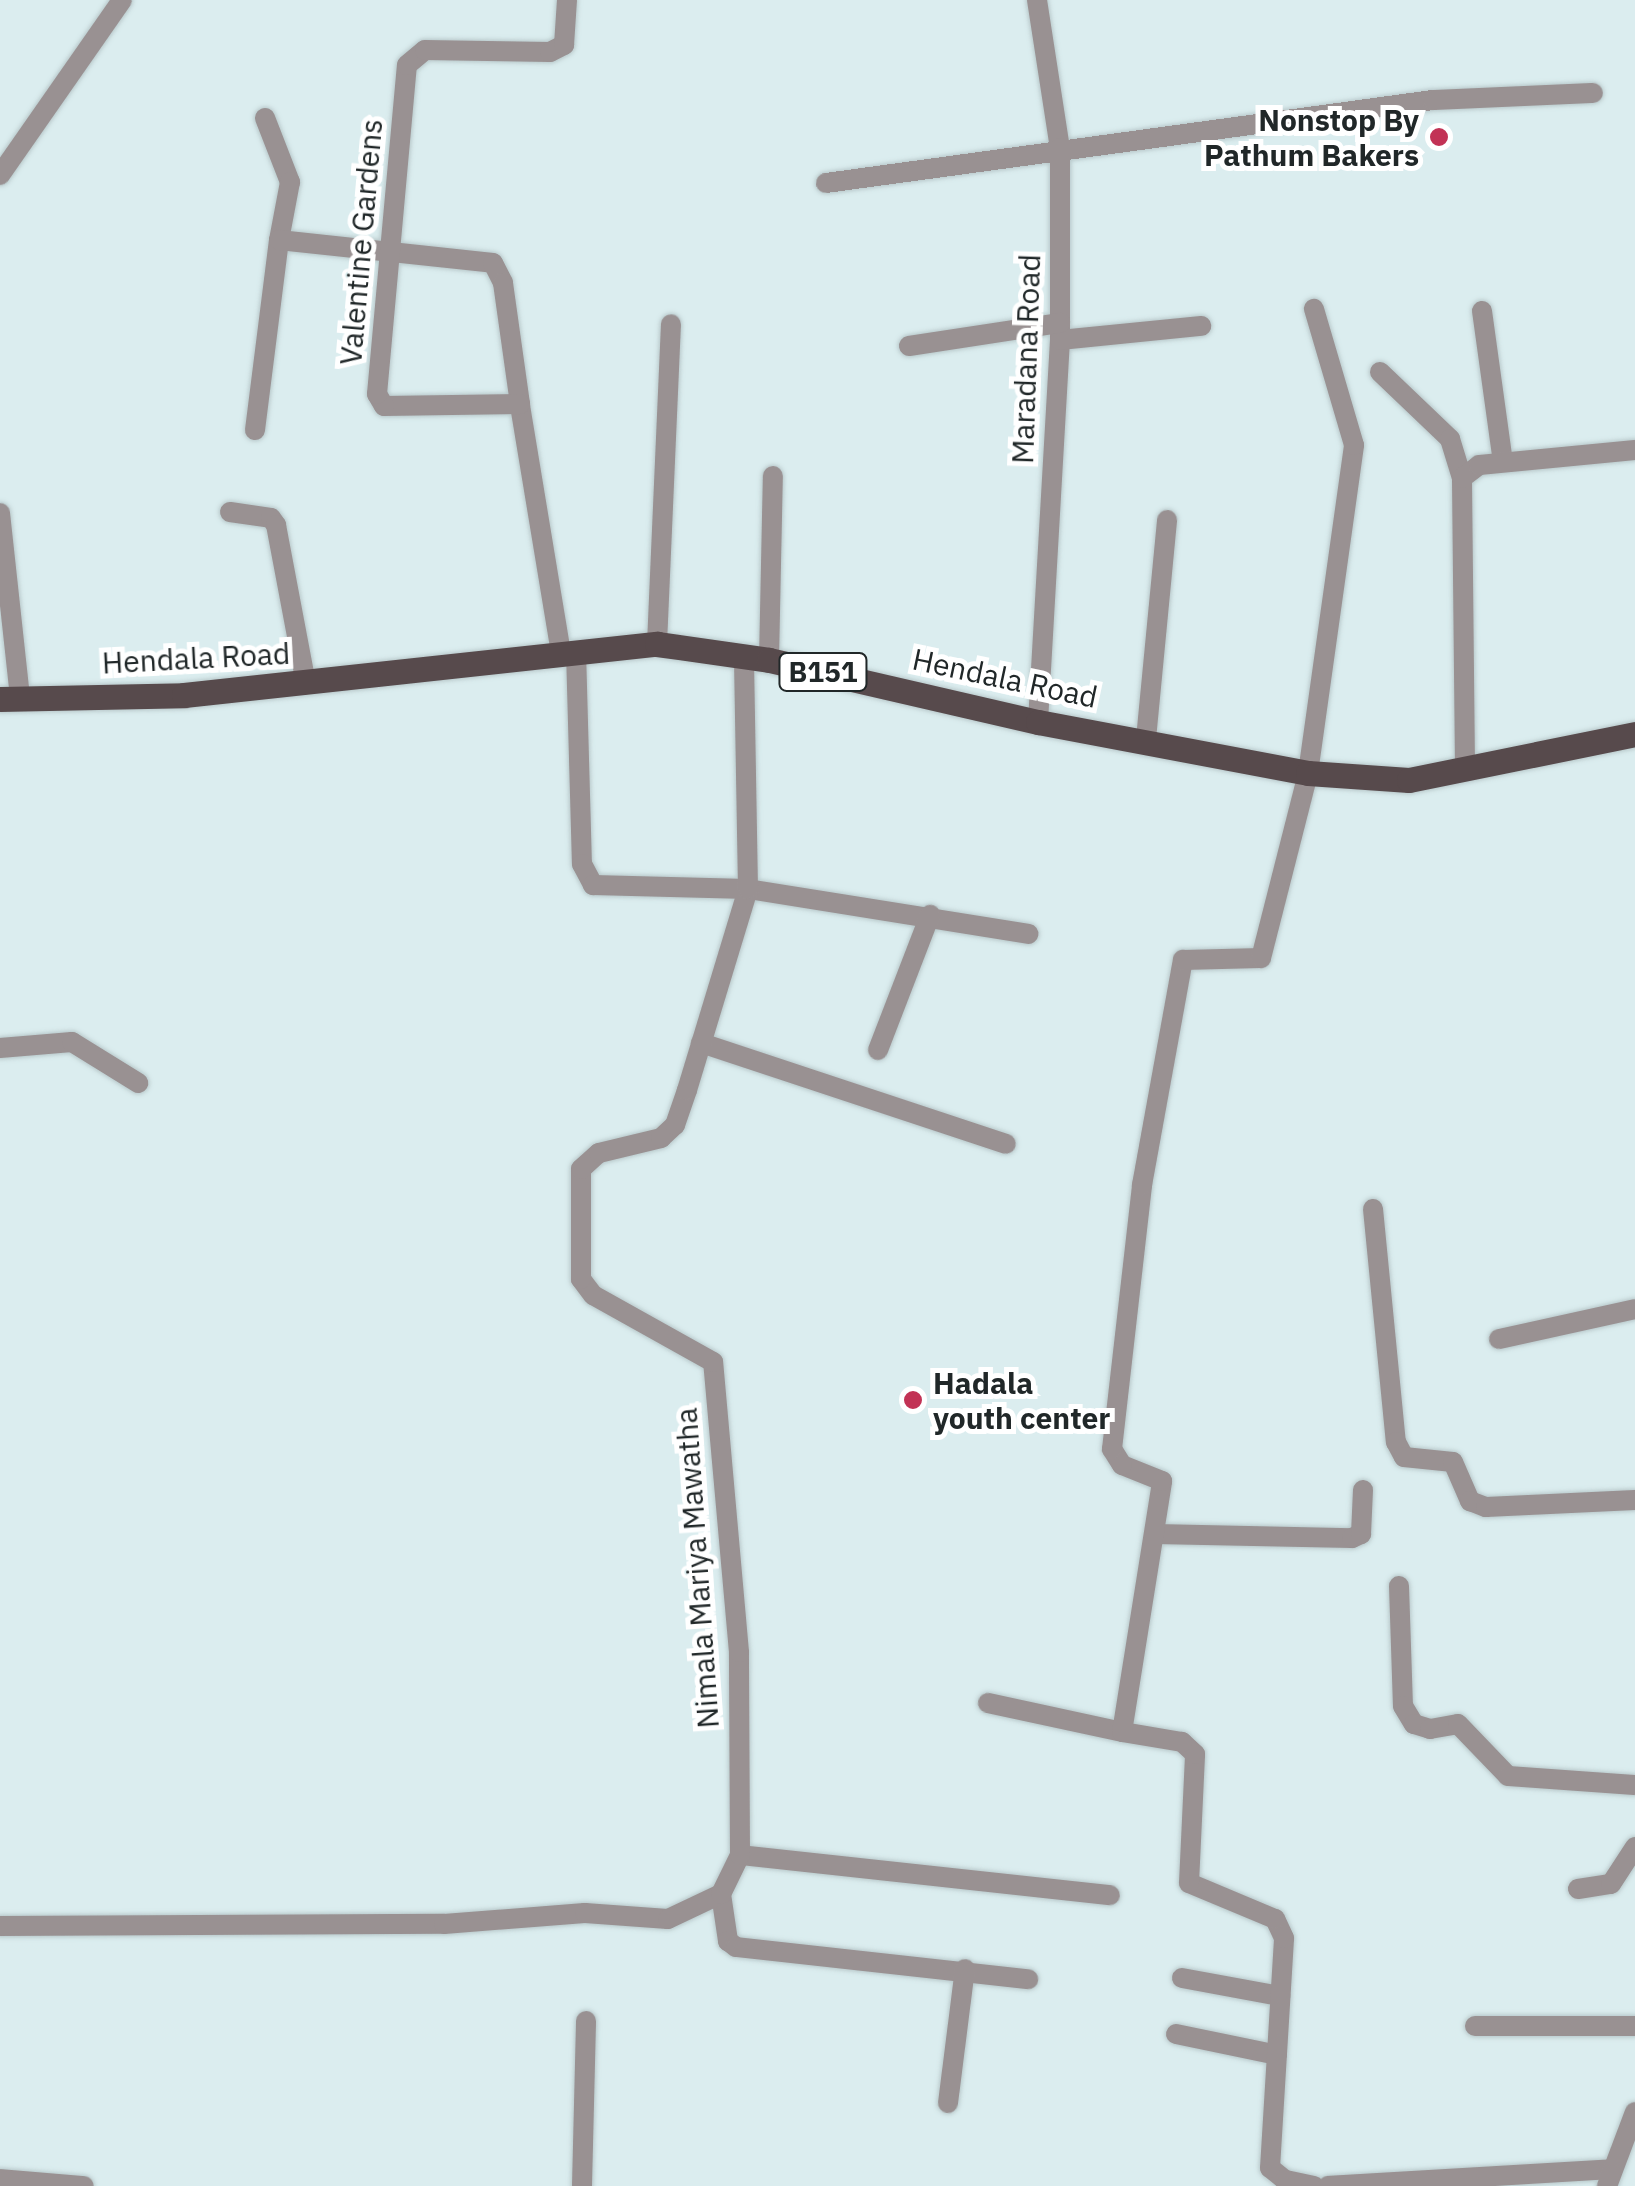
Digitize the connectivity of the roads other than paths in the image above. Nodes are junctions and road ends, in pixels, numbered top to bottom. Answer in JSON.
{"nodes":[{"id":1,"x":122,"y":0,"type":"edge"},
{"id":2,"x":567,"y":0,"type":"edge"},
{"id":3,"x":1037,"y":0,"type":"edge"},
{"id":4,"x":1592,"y":92,"type":"dead end"},
{"id":5,"x":265,"y":118,"type":"dead end"},
{"id":6,"x":1060,"y":148,"type":"junction"},
{"id":7,"x":0,"y":175,"type":"edge"},
{"id":8,"x":826,"y":183,"type":"dead end"},
{"id":9,"x":279,"y":240,"type":"junction"},
{"id":10,"x":394,"y":255,"type":"junction"},
{"id":11,"x":1314,"y":309,"type":"dead end"},
{"id":12,"x":1482,"y":311,"type":"dead end"},
{"id":13,"x":670,"y":324,"type":"dead end"},
{"id":14,"x":1201,"y":326,"type":"dead end"},
{"id":15,"x":1060,"y":332,"type":"junction"},
{"id":16,"x":909,"y":346,"type":"dead end"},
{"id":17,"x":1380,"y":372,"type":"dead end"},
{"id":18,"x":520,"y":404,"type":"junction"},
{"id":19,"x":255,"y":430,"type":"dead end"},
{"id":20,"x":1635,"y":450,"type":"edge"},
{"id":21,"x":1503,"y":462,"type":"junction"},
{"id":22,"x":772,"y":476,"type":"dead end"},
{"id":23,"x":1462,"y":478,"type":"junction"},
{"id":24,"x":230,"y":512,"type":"dead end"},
{"id":25,"x":0,"y":513,"type":"edge"},
{"id":26,"x":1167,"y":520,"type":"dead end"},
{"id":27,"x":657,"y":644,"type":"junction"},
{"id":28,"x":569,"y":652,"type":"junction"},
{"id":29,"x":757,"y":657,"type":"junction"},
{"id":30,"x":306,"y":684,"type":"junction"},
{"id":31,"x":10,"y":698,"type":"edge"},
{"id":32,"x":1038,"y":722,"type":"junction"},
{"id":33,"x":1635,"y":734,"type":"edge"},
{"id":34,"x":1146,"y":739,"type":"junction"},
{"id":35,"x":1465,"y":767,"type":"junction"},
{"id":36,"x":1308,"y":773,"type":"junction"},
{"id":37,"x":748,"y":889,"type":"junction"},
{"id":38,"x":930,"y":915,"type":"junction"},
{"id":39,"x":1028,"y":934,"type":"dead end"},
{"id":40,"x":701,"y":1042,"type":"junction"},
{"id":41,"x":0,"y":1048,"type":"edge"},
{"id":42,"x":878,"y":1050,"type":"dead end"},
{"id":43,"x":138,"y":1083,"type":"dead end"},
{"id":44,"x":1006,"y":1144,"type":"dead end"},
{"id":45,"x":1373,"y":1209,"type":"dead end"},
{"id":46,"x":1635,"y":1310,"type":"edge"},
{"id":47,"x":1499,"y":1338,"type":"dead end"},
{"id":48,"x":1363,"y":1490,"type":"dead end"},
{"id":49,"x":1635,"y":1500,"type":"edge"},
{"id":50,"x":1155,"y":1534,"type":"junction"},
{"id":51,"x":1399,"y":1586,"type":"dead end"},
{"id":52,"x":988,"y":1703,"type":"dead end"},
{"id":53,"x":1122,"y":1732,"type":"junction"},
{"id":54,"x":1635,"y":1785,"type":"edge"},
{"id":55,"x":1635,"y":1847,"type":"edge"},
{"id":56,"x":740,"y":1855,"type":"junction"},
{"id":57,"x":1578,"y":1889,"type":"dead end"},
{"id":58,"x":721,"y":1894,"type":"junction"},
{"id":59,"x":1110,"y":1895,"type":"dead end"},
{"id":60,"x":0,"y":1926,"type":"edge"},
{"id":61,"x":965,"y":1969,"type":"junction"},
{"id":62,"x":1182,"y":1978,"type":"dead end"},
{"id":63,"x":1028,"y":1979,"type":"dead end"},
{"id":64,"x":1280,"y":1996,"type":"junction"},
{"id":65,"x":586,"y":2021,"type":"dead end"},
{"id":66,"x":1475,"y":2026,"type":"dead end"},
{"id":67,"x":1635,"y":2026,"type":"edge"},
{"id":68,"x":1176,"y":2034,"type":"dead end"},
{"id":69,"x":1277,"y":2055,"type":"junction"},
{"id":70,"x":948,"y":2103,"type":"dead end"},
{"id":71,"x":1635,"y":2112,"type":"edge"},
{"id":72,"x":1608,"y":2178,"type":"edge"},
{"id":73,"x":0,"y":2179,"type":"edge"},
{"id":74,"x":84,"y":2186,"type":"edge"},
{"id":75,"x":582,"y":2186,"type":"edge"},
{"id":76,"x":1314,"y":2186,"type":"edge"},
{"id":77,"x":1328,"y":2186,"type":"edge"}],
"edges":[{"from":1,"to":7,"type":"street"},
{"from":2,"to":10,"type":"street","name":"Valentine Gardens"},
{"from":3,"to":6,"type":"street","name":"Maradana Road"},
{"from":4,"to":6,"type":"street"},
{"from":5,"to":9,"type":"street"},
{"from":6,"to":8,"type":"street"},
{"from":6,"to":15,"type":"street","name":"Maradana Road"},
{"from":9,"to":10,"type":"street"},
{"from":9,"to":19,"type":"street"},
{"from":10,"to":18,"type":"street"},
{"from":10,"to":18,"type":"street","name":"Valentine Gardens"},
{"from":11,"to":36,"type":"street"},
{"from":12,"to":21,"type":"street"},
{"from":13,"to":27,"type":"street"},
{"from":14,"to":15,"type":"street"},
{"from":15,"to":16,"type":"street"},
{"from":15,"to":32,"type":"street","name":"Maradana Road"},
{"from":17,"to":23,"type":"street"},
{"from":18,"to":28,"type":"street"},
{"from":20,"to":21,"type":"street"},
{"from":21,"to":23,"type":"street"},
{"from":22,"to":29,"type":"street","name":"Nimala Mariya Mawatha"},
{"from":23,"to":35,"type":"street"},
{"from":24,"to":30,"type":"street"},
{"from":25,"to":31,"type":"street"},
{"from":26,"to":34,"type":"street"},
{"from":27,"to":28,"type":"main road","name":"Hendala Road","number":"B151"},
{"from":27,"to":29,"type":"main road","name":"Hendala Road","number":"B151"},
{"from":28,"to":30,"type":"main road","name":"Hendala Road","number":"B151"},
{"from":28,"to":37,"type":"street"},
{"from":29,"to":32,"type":"main road","name":"Hendala Road","number":"B151"},
{"from":29,"to":37,"type":"street","name":"Nimala Mariya Mawatha"},
{"from":30,"to":31,"type":"main road","name":"Hendala Road","number":"B151"},
{"from":32,"to":34,"type":"main road","name":"Hendala Road","number":"B151"},
{"from":33,"to":35,"type":"main road","name":"Hendala Road","number":"B151"},
{"from":34,"to":36,"type":"main road","name":"Hendala Road","number":"B151"},
{"from":35,"to":36,"type":"main road","name":"Hendala Road","number":"B151"},
{"from":36,"to":50,"type":"street"},
{"from":37,"to":38,"type":"street"},
{"from":37,"to":40,"type":"street","name":"Nimala Mariya Mawatha"},
{"from":38,"to":39,"type":"street"},
{"from":38,"to":42,"type":"street"},
{"from":40,"to":44,"type":"street"},
{"from":40,"to":56,"type":"street","name":"Nimala Mariya Mawatha"},
{"from":41,"to":43,"type":"street"},
{"from":45,"to":49,"type":"street"},
{"from":46,"to":47,"type":"street"},
{"from":48,"to":50,"type":"street"},
{"from":50,"to":53,"type":"street"},
{"from":51,"to":54,"type":"street"},
{"from":52,"to":53,"type":"street"},
{"from":53,"to":64,"type":"street"},
{"from":55,"to":57,"type":"street"},
{"from":56,"to":58,"type":"street","name":"Nimala Mariya Mawatha"},
{"from":56,"to":59,"type":"street"},
{"from":58,"to":60,"type":"street"},
{"from":58,"to":61,"type":"street"},
{"from":61,"to":63,"type":"street"},
{"from":61,"to":70,"type":"street"},
{"from":62,"to":64,"type":"street"},
{"from":64,"to":69,"type":"street"},
{"from":65,"to":75,"type":"street"},
{"from":66,"to":67,"type":"street"},
{"from":68,"to":69,"type":"street"},
{"from":69,"to":76,"type":"street"},
{"from":71,"to":72,"type":"street"},
{"from":72,"to":77,"type":"street"},
{"from":73,"to":74,"type":"street"}]}
